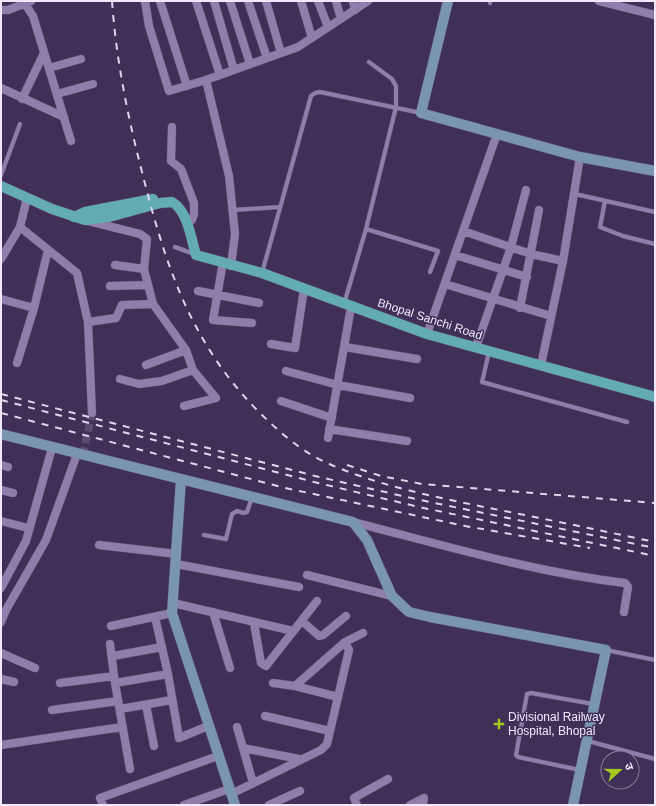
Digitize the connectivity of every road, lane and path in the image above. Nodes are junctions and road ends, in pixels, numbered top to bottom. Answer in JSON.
{"nodes":[{"id":1,"x":26,"y":1,"type":"edge"},
{"id":2,"x":145,"y":1,"type":"edge"},
{"id":3,"x":160,"y":1,"type":"edge"},
{"id":4,"x":196,"y":1,"type":"edge"},
{"id":5,"x":214,"y":1,"type":"edge"},
{"id":6,"x":230,"y":1,"type":"edge"},
{"id":7,"x":248,"y":1,"type":"edge"},
{"id":8,"x":266,"y":1,"type":"edge"},
{"id":9,"x":301,"y":1,"type":"edge"},
{"id":10,"x":318,"y":1,"type":"edge"},
{"id":11,"x":336,"y":1,"type":"edge"},
{"id":12,"x":353,"y":1,"type":"edge"},
{"id":13,"x":368,"y":1,"type":"edge"},
{"id":14,"x":448,"y":1,"type":"edge"},
{"id":15,"x":599,"y":1,"type":"edge"},
{"id":16,"x":1,"y":10,"type":"edge"},
{"id":17,"x":355,"y":10,"type":"junction"},
{"id":18,"x":655,"y":15,"type":"edge"},
{"id":19,"x":341,"y":19,"type":"junction"},
{"id":20,"x":328,"y":27,"type":"junction"},
{"id":21,"x":312,"y":38,"type":"junction"},
{"id":22,"x":44,"y":53,"type":"junction"},
{"id":23,"x":281,"y":53,"type":"junction"},
{"id":24,"x":267,"y":58,"type":"junction"},
{"id":25,"x":81,"y":59,"type":"dead end"},
{"id":26,"x":369,"y":62,"type":"dead end"},
{"id":27,"x":250,"y":64,"type":"junction"},
{"id":28,"x":49,"y":68,"type":"junction"},
{"id":29,"x":234,"y":70,"type":"junction"},
{"id":30,"x":220,"y":75,"type":"junction"},
{"id":31,"x":206,"y":80,"type":"junction"},
{"id":32,"x":93,"y":84,"type":"dead end"},
{"id":33,"x":187,"y":86,"type":"junction"},
{"id":34,"x":1,"y":88,"type":"edge"},
{"id":35,"x":57,"y":94,"type":"junction"},
{"id":36,"x":22,"y":99,"type":"junction"},
{"id":37,"x":396,"y":107,"type":"junction"},
{"id":38,"x":421,"y":113,"type":"junction"},
{"id":39,"x":64,"y":117,"type":"junction"},
{"id":40,"x":20,"y":124,"type":"dead end"},
{"id":41,"x":172,"y":127,"type":"dead end"},
{"id":42,"x":497,"y":134,"type":"junction"},
{"id":43,"x":71,"y":141,"type":"dead end"},
{"id":44,"x":580,"y":157,"type":"junction"},
{"id":45,"x":655,"y":171,"type":"edge"},
{"id":46,"x":1,"y":175,"type":"edge"},
{"id":47,"x":1,"y":186,"type":"edge"},
{"id":48,"x":526,"y":190,"type":"dead end"},
{"id":49,"x":575,"y":194,"type":"junction"},
{"id":50,"x":27,"y":198,"type":"junction"},
{"id":51,"x":605,"y":201,"type":"junction"},
{"id":52,"x":279,"y":207,"type":"junction"},
{"id":53,"x":233,"y":210,"type":"junction"},
{"id":54,"x":539,"y":210,"type":"dead end"},
{"id":55,"x":655,"y":212,"type":"edge"},
{"id":56,"x":85,"y":216,"type":"junction"},
{"id":57,"x":192,"y":220,"type":"junction"},
{"id":58,"x":20,"y":227,"type":"junction"},
{"id":59,"x":366,"y":229,"type":"junction"},
{"id":60,"x":463,"y":231,"type":"junction"},
{"id":61,"x":655,"y":244,"type":"edge"},
{"id":62,"x":175,"y":247,"type":"dead end"},
{"id":63,"x":511,"y":247,"type":"junction"},
{"id":64,"x":48,"y":250,"type":"junction"},
{"id":65,"x":531,"y":254,"type":"junction"},
{"id":66,"x":199,"y":255,"type":"junction"},
{"id":67,"x":455,"y":255,"type":"junction"},
{"id":68,"x":1,"y":259,"type":"edge"},
{"id":69,"x":563,"y":261,"type":"junction"},
{"id":70,"x":227,"y":264,"type":"junction"},
{"id":71,"x":115,"y":266,"type":"dead end"},
{"id":72,"x":144,"y":269,"type":"junction"},
{"id":73,"x":503,"y":270,"type":"junction"},
{"id":74,"x":430,"y":272,"type":"dead end"},
{"id":75,"x":262,"y":273,"type":"junction"},
{"id":76,"x":527,"y":277,"type":"junction"},
{"id":77,"x":445,"y":284,"type":"junction"},
{"id":78,"x":147,"y":285,"type":"junction"},
{"id":79,"x":110,"y":286,"type":"dead end"},
{"id":80,"x":304,"y":289,"type":"junction"},
{"id":81,"x":198,"y":291,"type":"dead end"},
{"id":82,"x":218,"y":295,"type":"junction"},
{"id":83,"x":1,"y":300,"type":"edge"},
{"id":84,"x":492,"y":300,"type":"junction"},
{"id":85,"x":259,"y":303,"type":"dead end"},
{"id":86,"x":153,"y":304,"type":"junction"},
{"id":87,"x":347,"y":305,"type":"junction"},
{"id":88,"x":34,"y":308,"type":"junction"},
{"id":89,"x":520,"y":308,"type":"junction"},
{"id":90,"x":552,"y":316,"type":"junction"},
{"id":91,"x":88,"y":322,"type":"junction"},
{"id":92,"x":252,"y":323,"type":"dead end"},
{"id":93,"x":427,"y":334,"type":"junction"},
{"id":94,"x":271,"y":344,"type":"dead end"},
{"id":95,"x":345,"y":347,"type":"junction"},
{"id":96,"x":476,"y":347,"type":"junction"},
{"id":97,"x":186,"y":350,"type":"junction"},
{"id":98,"x":489,"y":351,"type":"junction"},
{"id":99,"x":417,"y":359,"type":"dead end"},
{"id":100,"x":17,"y":363,"type":"dead end"},
{"id":101,"x":146,"y":365,"type":"dead end"},
{"id":102,"x":541,"y":365,"type":"junction"},
{"id":103,"x":194,"y":370,"type":"junction"},
{"id":104,"x":286,"y":372,"type":"dead end"},
{"id":105,"x":120,"y":379,"type":"dead end"},
{"id":106,"x":338,"y":385,"type":"junction"},
{"id":107,"x":655,"y":397,"type":"edge"},
{"id":108,"x":410,"y":398,"type":"dead end"},
{"id":109,"x":281,"y":401,"type":"dead end"},
{"id":110,"x":184,"y":406,"type":"dead end"},
{"id":111,"x":92,"y":413,"type":"tunnel mouth"},
{"id":112,"x":332,"y":418,"type":"junction"},
{"id":113,"x":627,"y":422,"type":"dead end"},
{"id":114,"x":329,"y":429,"type":"junction"},
{"id":115,"x":1,"y":434,"type":"edge"},
{"id":116,"x":328,"y":438,"type":"dead end"},
{"id":117,"x":407,"y":442,"type":"dead end"},
{"id":118,"x":52,"y":448,"type":"junction"},
{"id":119,"x":77,"y":454,"type":"junction"},
{"id":120,"x":181,"y":478,"type":"junction"},
{"id":121,"x":1,"y":490,"type":"edge"},
{"id":122,"x":12,"y":493,"type":"dead end"},
{"id":123,"x":252,"y":496,"type":"junction"},
{"id":124,"x":1,"y":521,"type":"edge"},
{"id":125,"x":353,"y":522,"type":"junction"},
{"id":126,"x":28,"y":528,"type":"junction"},
{"id":127,"x":204,"y":535,"type":"dead end"},
{"id":128,"x":99,"y":545,"type":"dead end"},
{"id":129,"x":177,"y":559,"type":"junction"},
{"id":130,"x":307,"y":576,"type":"dead end"},
{"id":131,"x":299,"y":587,"type":"dead end"},
{"id":132,"x":1,"y":588,"type":"edge"},
{"id":133,"x":392,"y":596,"type":"junction"},
{"id":134,"x":317,"y":600,"type":"dead end"},
{"id":135,"x":173,"y":608,"type":"junction"},
{"id":136,"x":213,"y":612,"type":"junction"},
{"id":137,"x":624,"y":612,"type":"dead end"},
{"id":138,"x":346,"y":616,"type":"dead end"},
{"id":139,"x":155,"y":617,"type":"junction"},
{"id":140,"x":302,"y":621,"type":"junction"},
{"id":141,"x":1,"y":622,"type":"edge"},
{"id":142,"x":254,"y":622,"type":"junction"},
{"id":143,"x":112,"y":626,"type":"dead end"},
{"id":144,"x":293,"y":631,"type":"junction"},
{"id":145,"x":363,"y":633,"type":"dead end"},
{"id":146,"x":345,"y":642,"type":"junction"},
{"id":147,"x":110,"y":644,"type":"dead end"},
{"id":148,"x":162,"y":647,"type":"junction"},
{"id":149,"x":606,"y":650,"type":"junction"},
{"id":150,"x":1,"y":653,"type":"edge"},
{"id":151,"x":113,"y":656,"type":"junction"},
{"id":152,"x":655,"y":660,"type":"edge"},
{"id":153,"x":35,"y":668,"type":"dead end"},
{"id":154,"x":230,"y":668,"type":"dead end"},
{"id":155,"x":168,"y":674,"type":"junction"},
{"id":156,"x":1,"y":679,"type":"edge"},
{"id":157,"x":114,"y":679,"type":"junction"},
{"id":158,"x":14,"y":682,"type":"dead end"},
{"id":159,"x":60,"y":683,"type":"dead end"},
{"id":160,"x":273,"y":683,"type":"dead end"},
{"id":161,"x":295,"y":686,"type":"junction"},
{"id":162,"x":338,"y":697,"type":"junction"},
{"id":163,"x":172,"y":700,"type":"junction"},
{"id":164,"x":594,"y":704,"type":"junction"},
{"id":165,"x":119,"y":705,"type":"junction"},
{"id":166,"x":146,"y":705,"type":"junction"},
{"id":167,"x":52,"y":710,"type":"dead end"},
{"id":168,"x":265,"y":716,"type":"dead end"},
{"id":169,"x":208,"y":726,"type":"junction"},
{"id":170,"x":122,"y":727,"type":"junction"},
{"id":171,"x":236,"y":727,"type":"dead end"},
{"id":172,"x":330,"y":730,"type":"junction"},
{"id":173,"x":587,"y":741,"type":"junction"},
{"id":174,"x":1,"y":745,"type":"edge"},
{"id":175,"x":154,"y":746,"type":"dead end"},
{"id":176,"x":243,"y":748,"type":"junction"},
{"id":177,"x":218,"y":756,"type":"junction"},
{"id":178,"x":299,"y":759,"type":"junction"},
{"id":179,"x":655,"y":759,"type":"edge"},
{"id":180,"x":130,"y":769,"type":"dead end"},
{"id":181,"x":580,"y":770,"type":"junction"},
{"id":182,"x":388,"y":779,"type":"dead end"},
{"id":183,"x":253,"y":783,"type":"junction"},
{"id":184,"x":230,"y":791,"type":"junction"},
{"id":185,"x":300,"y":791,"type":"dead end"},
{"id":186,"x":103,"y":805,"type":"edge"},
{"id":187,"x":184,"y":805,"type":"edge"},
{"id":188,"x":236,"y":805,"type":"edge"},
{"id":189,"x":271,"y":805,"type":"edge"},
{"id":190,"x":356,"y":805,"type":"edge"},
{"id":191,"x":410,"y":805,"type":"edge"},
{"id":192,"x":423,"y":805,"type":"edge"},
{"id":193,"x":573,"y":805,"type":"edge"}],
"edges":[{"from":1,"to":16,"type":"street"},
{"from":1,"to":22,"type":"street"},
{"from":2,"to":33,"type":"street"},
{"from":3,"to":33,"type":"street"},
{"from":4,"to":30,"type":"street"},
{"from":5,"to":29,"type":"street"},
{"from":6,"to":27,"type":"street"},
{"from":7,"to":24,"type":"street"},
{"from":8,"to":23,"type":"street"},
{"from":9,"to":21,"type":"street"},
{"from":10,"to":20,"type":"street"},
{"from":11,"to":19,"type":"street"},
{"from":12,"to":17,"type":"street"},
{"from":13,"to":17,"type":"street"},
{"from":14,"to":38,"type":"street"},
{"from":15,"to":18,"type":"street"},
{"from":17,"to":19,"type":"street"},
{"from":19,"to":20,"type":"street"},
{"from":20,"to":21,"type":"street"},
{"from":21,"to":23,"type":"street"},
{"from":22,"to":28,"type":"street"},
{"from":22,"to":36,"type":"street"},
{"from":23,"to":24,"type":"street"},
{"from":24,"to":27,"type":"street"},
{"from":25,"to":28,"type":"street"},
{"from":26,"to":37,"type":"lane"},
{"from":27,"to":29,"type":"street"},
{"from":28,"to":35,"type":"street"},
{"from":29,"to":30,"type":"street"},
{"from":30,"to":31,"type":"street"},
{"from":31,"to":33,"type":"street"},
{"from":31,"to":53,"type":"street"},
{"from":32,"to":35,"type":"street"},
{"from":34,"to":36,"type":"street"},
{"from":35,"to":39,"type":"street"},
{"from":36,"to":39,"type":"street"},
{"from":37,"to":38,"type":"lane"},
{"from":37,"to":52,"type":"lane"},
{"from":37,"to":59,"type":"lane"},
{"from":38,"to":42,"type":"street"},
{"from":39,"to":43,"type":"street"},
{"from":40,"to":46,"type":"lane"},
{"from":41,"to":57,"type":"street"},
{"from":42,"to":44,"type":"street"},
{"from":42,"to":60,"type":"street"},
{"from":44,"to":45,"type":"street"},
{"from":44,"to":49,"type":"street"},
{"from":47,"to":50,"type":"main road"},
{"from":48,"to":63,"type":"street"},
{"from":49,"to":51,"type":"lane"},
{"from":49,"to":69,"type":"street"},
{"from":50,"to":56,"type":"main road"},
{"from":50,"to":58,"type":"street"},
{"from":51,"to":55,"type":"lane"},
{"from":51,"to":61,"type":"lane"},
{"from":52,"to":53,"type":"lane"},
{"from":52,"to":75,"type":"lane"},
{"from":53,"to":70,"type":"street"},
{"from":54,"to":65,"type":"street"},
{"from":56,"to":57,"type":"main road"},
{"from":56,"to":66,"type":"main road"},
{"from":56,"to":72,"type":"street"},
{"from":57,"to":66,"type":"main road"},
{"from":58,"to":64,"type":"street"},
{"from":58,"to":68,"type":"street"},
{"from":59,"to":74,"type":"lane"},
{"from":59,"to":87,"type":"lane"},
{"from":60,"to":63,"type":"street"},
{"from":60,"to":67,"type":"street"},
{"from":62,"to":66,"type":"lane"},
{"from":63,"to":65,"type":"street"},
{"from":63,"to":73,"type":"street"},
{"from":64,"to":88,"type":"street"},
{"from":64,"to":91,"type":"street"},
{"from":65,"to":69,"type":"street"},
{"from":65,"to":76,"type":"street"},
{"from":66,"to":70,"type":"main road","name":"Bhopal Sanchi Road"},
{"from":67,"to":73,"type":"street"},
{"from":67,"to":77,"type":"street"},
{"from":69,"to":90,"type":"street"},
{"from":70,"to":75,"type":"main road","name":"Bhopal Sanchi Road"},
{"from":70,"to":82,"type":"street"},
{"from":71,"to":72,"type":"street"},
{"from":72,"to":78,"type":"street"},
{"from":73,"to":76,"type":"street"},
{"from":73,"to":84,"type":"street"},
{"from":75,"to":80,"type":"main road","name":"Bhopal Sanchi Road"},
{"from":76,"to":89,"type":"street"},
{"from":77,"to":84,"type":"street"},
{"from":77,"to":93,"type":"street"},
{"from":78,"to":79,"type":"street"},
{"from":78,"to":86,"type":"street"},
{"from":80,"to":87,"type":"main road","name":"Bhopal Sanchi Road"},
{"from":80,"to":94,"type":"street"},
{"from":81,"to":82,"type":"street"},
{"from":82,"to":85,"type":"street"},
{"from":82,"to":92,"type":"street"},
{"from":83,"to":88,"type":"street"},
{"from":84,"to":89,"type":"street"},
{"from":84,"to":96,"type":"street"},
{"from":86,"to":91,"type":"street"},
{"from":86,"to":97,"type":"street"},
{"from":87,"to":93,"type":"main road","name":"Bhopal Sanchi Road"},
{"from":87,"to":95,"type":"street"},
{"from":88,"to":100,"type":"street"},
{"from":89,"to":90,"type":"street"},
{"from":90,"to":102,"type":"street"},
{"from":91,"to":111,"type":"street"},
{"from":93,"to":96,"type":"main road","name":"Bhopal Sanchi Road"},
{"from":95,"to":99,"type":"street"},
{"from":95,"to":106,"type":"street"},
{"from":96,"to":98,"type":"main road","name":"Bhopal Sanchi Road"},
{"from":97,"to":101,"type":"street"},
{"from":97,"to":103,"type":"street"},
{"from":98,"to":102,"type":"main road","name":"Bhopal Sanchi Road"},
{"from":98,"to":113,"type":"lane"},
{"from":102,"to":107,"type":"main road","name":"Bhopal Sanchi Road"},
{"from":103,"to":105,"type":"street"},
{"from":103,"to":110,"type":"street"},
{"from":104,"to":106,"type":"street"},
{"from":106,"to":108,"type":"street"},
{"from":106,"to":112,"type":"street"},
{"from":109,"to":112,"type":"street"},
{"from":112,"to":114,"type":"street"},
{"from":114,"to":116,"type":"street"},
{"from":114,"to":117,"type":"street"},
{"from":115,"to":118,"type":"street"},
{"from":118,"to":119,"type":"street"},
{"from":118,"to":126,"type":"street"},
{"from":119,"to":120,"type":"street"},
{"from":119,"to":141,"type":"street"},
{"from":120,"to":123,"type":"street"},
{"from":120,"to":129,"type":"street"},
{"from":121,"to":122,"type":"street"},
{"from":123,"to":125,"type":"street"},
{"from":123,"to":127,"type":"lane"},
{"from":124,"to":126,"type":"street"},
{"from":125,"to":133,"type":"street"},
{"from":125,"to":137,"type":"street"},
{"from":126,"to":132,"type":"street"},
{"from":128,"to":129,"type":"street"},
{"from":129,"to":131,"type":"street"},
{"from":129,"to":135,"type":"street"},
{"from":130,"to":133,"type":"street"},
{"from":133,"to":149,"type":"street"},
{"from":134,"to":140,"type":"street"},
{"from":135,"to":136,"type":"street"},
{"from":135,"to":139,"type":"street"},
{"from":135,"to":169,"type":"street"},
{"from":136,"to":142,"type":"street"},
{"from":136,"to":154,"type":"street"},
{"from":138,"to":140,"type":"street"},
{"from":139,"to":143,"type":"street"},
{"from":139,"to":148,"type":"street"},
{"from":140,"to":144,"type":"street"},
{"from":142,"to":144,"type":"street"},
{"from":142,"to":144,"type":"street"},
{"from":145,"to":146,"type":"street"},
{"from":146,"to":161,"type":"street"},
{"from":146,"to":162,"type":"street"},
{"from":147,"to":151,"type":"street"},
{"from":148,"to":151,"type":"street"},
{"from":148,"to":155,"type":"street"},
{"from":149,"to":152,"type":"lane"},
{"from":149,"to":164,"type":"street"},
{"from":150,"to":153,"type":"street"},
{"from":151,"to":157,"type":"street"},
{"from":155,"to":157,"type":"street"},
{"from":155,"to":163,"type":"street"},
{"from":156,"to":158,"type":"street"},
{"from":157,"to":159,"type":"street"},
{"from":157,"to":165,"type":"street"},
{"from":160,"to":161,"type":"street"},
{"from":161,"to":162,"type":"street"},
{"from":162,"to":172,"type":"street"},
{"from":163,"to":166,"type":"street"},
{"from":163,"to":169,"type":"street"},
{"from":164,"to":173,"type":"street"},
{"from":164,"to":181,"type":"lane"},
{"from":165,"to":166,"type":"street"},
{"from":165,"to":167,"type":"street"},
{"from":165,"to":170,"type":"street"},
{"from":166,"to":175,"type":"street"},
{"from":168,"to":172,"type":"street"},
{"from":169,"to":177,"type":"street"},
{"from":170,"to":174,"type":"street"},
{"from":170,"to":180,"type":"street"},
{"from":171,"to":176,"type":"street"},
{"from":172,"to":178,"type":"street"},
{"from":173,"to":179,"type":"lane"},
{"from":173,"to":181,"type":"street"},
{"from":176,"to":178,"type":"street"},
{"from":176,"to":183,"type":"street"},
{"from":177,"to":184,"type":"street"},
{"from":177,"to":186,"type":"street"},
{"from":178,"to":183,"type":"street"},
{"from":181,"to":193,"type":"street"},
{"from":182,"to":190,"type":"street"},
{"from":183,"to":184,"type":"street"},
{"from":184,"to":187,"type":"street"},
{"from":184,"to":188,"type":"street"},
{"from":185,"to":189,"type":"street"},
{"from":191,"to":192,"type":"street"}]}
